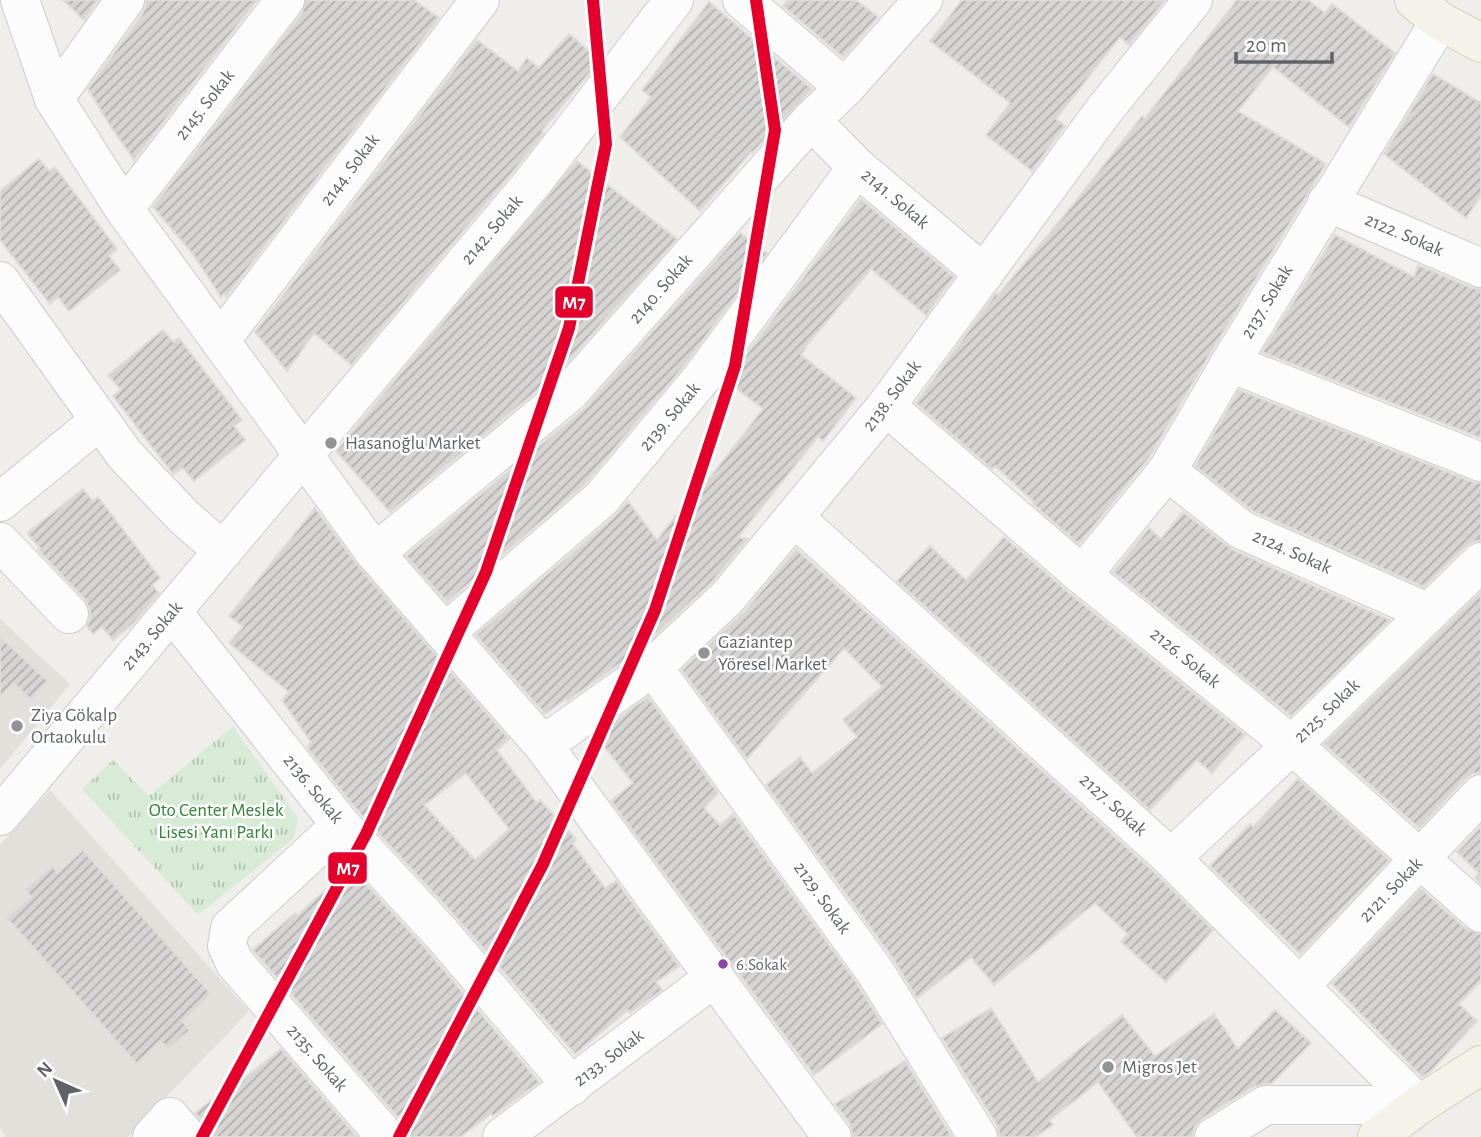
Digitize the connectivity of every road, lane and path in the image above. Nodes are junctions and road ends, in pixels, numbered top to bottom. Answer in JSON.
{"nodes":[{"id":1,"x":20,"y":0,"type":"edge"},
{"id":2,"x":125,"y":0,"type":"edge"},
{"id":3,"x":285,"y":0,"type":"edge"},
{"id":4,"x":480,"y":0,"type":"edge"},
{"id":5,"x":674,"y":0,"type":"edge"},
{"id":6,"x":742,"y":0,"type":"edge"},
{"id":7,"x":923,"y":0,"type":"edge"},
{"id":8,"x":1193,"y":0,"type":"edge"},
{"id":9,"x":1427,"y":10,"type":"edge"},
{"id":10,"x":1479,"y":37,"type":"edge"},
{"id":11,"x":845,"y":88,"type":"junction"},
{"id":12,"x":54,"y":99,"type":"junction"},
{"id":13,"x":811,"y":120,"type":"junction"},
{"id":14,"x":857,"y":167,"type":"junction"},
{"id":15,"x":1327,"y":202,"type":"junction"},
{"id":16,"x":124,"y":209,"type":"junction"},
{"id":17,"x":1481,"y":268,"type":"edge"},
{"id":18,"x":984,"y":274,"type":"junction"},
{"id":19,"x":0,"y":281,"type":"edge"},
{"id":20,"x":220,"y":341,"type":"junction"},
{"id":21,"x":1230,"y":363,"type":"junction"},
{"id":22,"x":886,"y":406,"type":"junction"},
{"id":23,"x":99,"y":421,"type":"junction"},
{"id":24,"x":302,"y":454,"type":"junction"},
{"id":25,"x":1481,"y":462,"type":"edge"},
{"id":26,"x":1167,"y":471,"type":"junction"},
{"id":27,"x":0,"y":502,"type":"edge"},
{"id":28,"x":795,"y":518,"type":"junction"},
{"id":29,"x":0,"y":542,"type":"edge"},
{"id":30,"x":223,"y":551,"type":"junction"},
{"id":31,"x":375,"y":553,"type":"junction"},
{"id":32,"x":1481,"y":562,"type":"edge"},
{"id":33,"x":1082,"y":575,"type":"junction"},
{"id":34,"x":173,"y":612,"type":"junction"},
{"id":35,"x":1429,"y":613,"type":"junction"},
{"id":36,"x":69,"y":614,"type":"dead end"},
{"id":37,"x":445,"y":633,"type":"junction"},
{"id":38,"x":653,"y":667,"type":"junction"},
{"id":39,"x":543,"y":745,"type":"junction"},
{"id":40,"x":1292,"y":745,"type":"junction"},
{"id":41,"x":1481,"y":794,"type":"edge"},
{"id":42,"x":0,"y":816,"type":"edge"},
{"id":43,"x":341,"y":825,"type":"junction"},
{"id":44,"x":1171,"y":858,"type":"junction"},
{"id":45,"x":1420,"y":860,"type":"junction"},
{"id":46,"x":1481,"y":913,"type":"edge"},
{"id":47,"x":715,"y":977,"type":"junction"},
{"id":48,"x":1300,"y":986,"type":"junction"},
{"id":49,"x":1481,"y":1065,"type":"edge"},
{"id":50,"x":572,"y":1086,"type":"junction"},
{"id":51,"x":1419,"y":1105,"type":"junction"},
{"id":52,"x":824,"y":1134,"type":"edge"},
{"id":53,"x":152,"y":1137,"type":"edge"},
{"id":54,"x":187,"y":1137,"type":"edge"},
{"id":55,"x":386,"y":1137,"type":"edge"},
{"id":56,"x":502,"y":1137,"type":"edge"},
{"id":57,"x":978,"y":1137,"type":"edge"},
{"id":58,"x":1214,"y":1137,"type":"edge"},
{"id":59,"x":1377,"y":1137,"type":"edge"}],
"edges":[{"from":1,"to":12,"type":"street"},
{"from":2,"to":12,"type":"street"},
{"from":3,"to":16,"type":"street","name":"2145. Sokak"},
{"from":4,"to":20,"type":"street","name":"2144. Sokak"},
{"from":5,"to":24,"type":"street","name":"2142. Sokak"},
{"from":6,"to":11,"type":"street"},
{"from":7,"to":11,"type":"street","name":"2140. Sokak"},
{"from":8,"to":18,"type":"street","name":"2138. Sokak"},
{"from":9,"to":10,"type":"main road"},
{"from":9,"to":15,"type":"street","name":"2137. Sokak"},
{"from":11,"to":13,"type":"street","name":"2140. Sokak"},
{"from":12,"to":16,"type":"street"},
{"from":13,"to":14,"type":"street","name":"2141. Sokak"},
{"from":13,"to":31,"type":"street","name":"2140. Sokak"},
{"from":14,"to":18,"type":"street","name":"2141. Sokak"},
{"from":14,"to":37,"type":"street","name":"2139. Sokak"},
{"from":15,"to":17,"type":"street","name":"2122. Sokak"},
{"from":15,"to":21,"type":"street","name":"2137. Sokak"},
{"from":16,"to":20,"type":"street"},
{"from":18,"to":22,"type":"street","name":"2138. Sokak"},
{"from":19,"to":23,"type":"street"},
{"from":20,"to":24,"type":"street"},
{"from":21,"to":25,"type":"street"},
{"from":21,"to":26,"type":"street","name":"2137. Sokak"},
{"from":22,"to":28,"type":"street","name":"2138. Sokak"},
{"from":22,"to":33,"type":"street","name":"2126. Sokak"},
{"from":23,"to":27,"type":"street"},
{"from":23,"to":30,"type":"street"},
{"from":24,"to":30,"type":"street","name":"2143. Sokak"},
{"from":24,"to":31,"type":"street"},
{"from":26,"to":33,"type":"street","name":"2137. Sokak"},
{"from":26,"to":35,"type":"street","name":"2124. Sokak"},
{"from":28,"to":38,"type":"street","name":"2138. Sokak"},
{"from":28,"to":44,"type":"street","name":"2127. Sokak"},
{"from":29,"to":36,"type":"street"},
{"from":30,"to":34,"type":"street","name":"2143. Sokak"},
{"from":31,"to":37,"type":"street"},
{"from":32,"to":35,"type":"street","name":"2125. Sokak"},
{"from":33,"to":40,"type":"street","name":"2126. Sokak"},
{"from":34,"to":42,"type":"street","name":"2143. Sokak"},
{"from":34,"to":43,"type":"street","name":"2136. Sokak"},
{"from":35,"to":40,"type":"street","name":"2125. Sokak"},
{"from":37,"to":39,"type":"street"},
{"from":38,"to":39,"type":"street","name":"2138. Sokak"},
{"from":38,"to":57,"type":"street","name":"2129. Sokak"},
{"from":39,"to":47,"type":"street"},
{"from":40,"to":44,"type":"street","name":"2125. Sokak"},
{"from":40,"to":45,"type":"street","name":"2126. Sokak"},
{"from":41,"to":45,"type":"street","name":"2121. Sokak"},
{"from":43,"to":50,"type":"street","name":"2136. Sokak"},
{"from":43,"to":55,"type":"street","name":"2135. Sokak"},
{"from":44,"to":48,"type":"street","name":"2127. Sokak"},
{"from":45,"to":46,"type":"street","name":"2126. Sokak"},
{"from":45,"to":48,"type":"street","name":"2121. Sokak"},
{"from":47,"to":50,"type":"street","name":"2133. Sokak"},
{"from":47,"to":52,"type":"street"},
{"from":48,"to":51,"type":"street","name":"2127. Sokak"},
{"from":49,"to":51,"type":"main road"},
{"from":50,"to":56,"type":"street","name":"2133. Sokak"},
{"from":51,"to":58,"type":"street"},
{"from":51,"to":59,"type":"main road"},
{"from":53,"to":54,"type":"street"}]}
